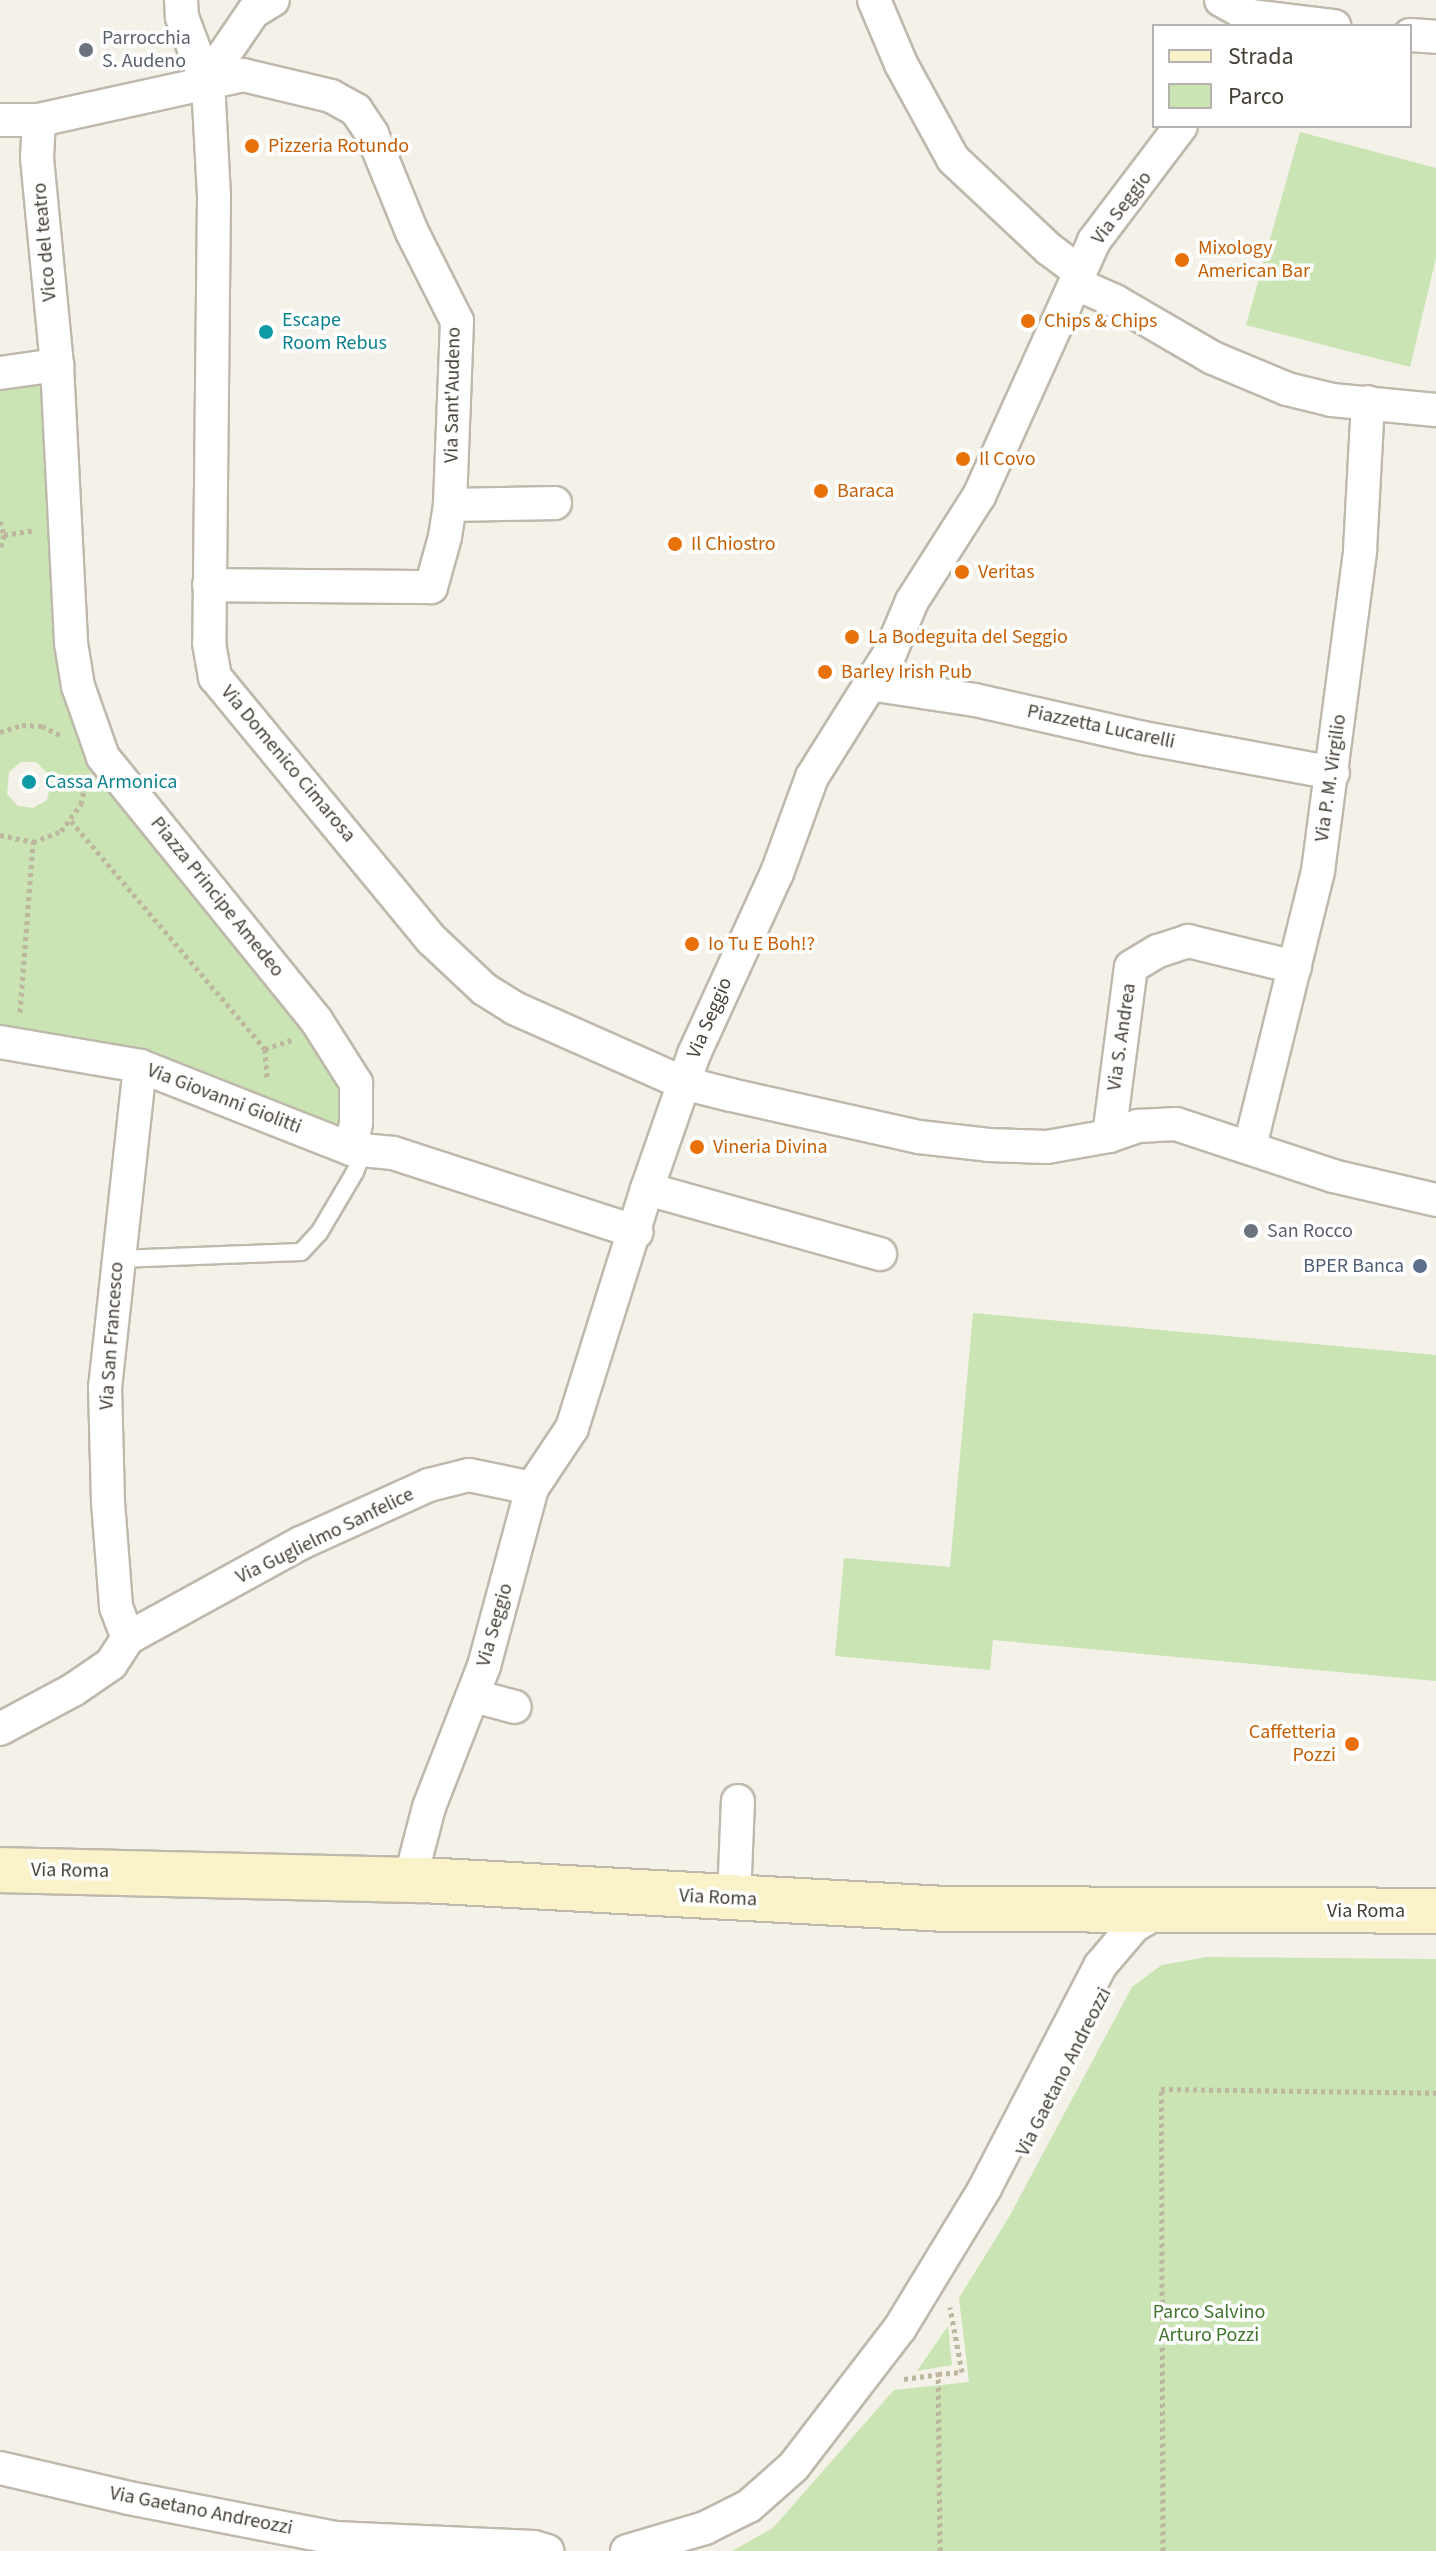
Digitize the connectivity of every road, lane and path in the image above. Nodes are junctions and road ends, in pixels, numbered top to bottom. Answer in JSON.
{"nodes":[{"id":1,"x":181,"y":0,"type":"edge"},
{"id":2,"x":273,"y":0,"type":"edge"},
{"id":3,"x":874,"y":0,"type":"edge"},
{"id":4,"x":1221,"y":0,"type":"edge"},
{"id":5,"x":1251,"y":14,"type":"edge"},
{"id":6,"x":1320,"y":24,"type":"edge"},
{"id":7,"x":1412,"y":35,"type":"edge"},
{"id":8,"x":1436,"y":37,"type":"edge"},
{"id":9,"x":206,"y":81,"type":"junction"},
{"id":10,"x":0,"y":120,"type":"edge"},
{"id":11,"x":39,"y":120,"type":"junction"},
{"id":12,"x":1179,"y":128,"type":"edge"},
{"id":13,"x":1078,"y":278,"type":"junction"},
{"id":14,"x":57,"y":365,"type":"junction"},
{"id":15,"x":0,"y":373,"type":"edge"},
{"id":16,"x":1368,"y":402,"type":"junction"},
{"id":17,"x":1424,"y":408,"type":"edge"},
{"id":18,"x":555,"y":503,"type":"dead end"},
{"id":19,"x":450,"y":505,"type":"junction"},
{"id":20,"x":0,"y":521,"type":"edge"},
{"id":21,"x":0,"y":550,"type":"edge"},
{"id":22,"x":209,"y":585,"type":"junction"},
{"id":23,"x":869,"y":684,"type":"junction"},
{"id":24,"x":0,"y":732,"type":"edge"},
{"id":25,"x":67,"y":741,"type":"dead end"},
{"id":26,"x":1333,"y":773,"type":"junction"},
{"id":27,"x":84,"y":775,"type":"dead end"},
{"id":28,"x":71,"y":821,"type":"junction"},
{"id":29,"x":0,"y":835,"type":"edge"},
{"id":30,"x":33,"y":842,"type":"junction"},
{"id":31,"x":1295,"y":967,"type":"junction"},
{"id":32,"x":8,"y":1043,"type":"edge"},
{"id":33,"x":140,"y":1066,"type":"junction"},
{"id":34,"x":683,"y":1083,"type":"junction"},
{"id":35,"x":269,"y":1116,"type":"junction"},
{"id":36,"x":1109,"y":1136,"type":"junction"},
{"id":37,"x":1250,"y":1146,"type":"junction"},
{"id":38,"x":351,"y":1149,"type":"junction"},
{"id":39,"x":647,"y":1189,"type":"junction"},
{"id":40,"x":1436,"y":1200,"type":"edge"},
{"id":41,"x":636,"y":1232,"type":"junction"},
{"id":42,"x":880,"y":1254,"type":"dead end"},
{"id":43,"x":118,"y":1259,"type":"junction"},
{"id":44,"x":532,"y":1488,"type":"junction"},
{"id":45,"x":128,"y":1638,"type":"junction"},
{"id":46,"x":474,"y":1696,"type":"junction"},
{"id":47,"x":515,"y":1707,"type":"dead end"},
{"id":48,"x":0,"y":1729,"type":"edge"},
{"id":49,"x":738,"y":1801,"type":"dead end"},
{"id":50,"x":0,"y":1870,"type":"edge"},
{"id":51,"x":410,"y":1880,"type":"junction"},
{"id":52,"x":734,"y":1899,"type":"junction"},
{"id":53,"x":1165,"y":1908,"type":"junction"},
{"id":54,"x":1436,"y":1911,"type":"edge"},
{"id":55,"x":1112,"y":1954,"type":"junction"},
{"id":56,"x":1436,"y":2093,"type":"edge"},
{"id":57,"x":943,"y":2292,"type":"junction"},
{"id":58,"x":938,"y":2374,"type":"junction"},
{"id":59,"x":881,"y":2381,"type":"junction"},
{"id":60,"x":0,"y":2468,"type":"edge"},
{"id":61,"x":708,"y":2543,"type":"edge"},
{"id":62,"x":547,"y":2551,"type":"edge"},
{"id":63,"x":627,"y":2551,"type":"edge"},
{"id":64,"x":940,"y":2551,"type":"edge"},
{"id":65,"x":1163,"y":2551,"type":"edge"}],
"edges":[{"from":1,"to":9,"type":"street","name":"Via Domenico Cimarosa"},
{"from":2,"to":9,"type":"street"},
{"from":3,"to":13,"type":"street"},
{"from":4,"to":5,"type":"street"},
{"from":5,"to":6,"type":"street"},
{"from":7,"to":8,"type":"street"},
{"from":9,"to":11,"type":"street","name":"Via Sant'Audeno"},
{"from":9,"to":19,"type":"street","name":"Via Sant'Audeno"},
{"from":9,"to":22,"type":"street","name":"Via Domenico Cimarosa"},
{"from":10,"to":11,"type":"street","name":"Via Sant'Audeno"},
{"from":11,"to":14,"type":"street","name":"Vico del teatro"},
{"from":12,"to":13,"type":"street","name":"Via Seggio"},
{"from":13,"to":16,"type":"street"},
{"from":13,"to":23,"type":"street","name":"Via Seggio"},
{"from":14,"to":15,"type":"street"},
{"from":14,"to":38,"type":"street","name":"Piazza Principe Amedeo"},
{"from":16,"to":17,"type":"street"},
{"from":16,"to":26,"type":"street","name":"Via P. M. Virgilio"},
{"from":18,"to":19,"type":"street"},
{"from":19,"to":22,"type":"street","name":"Via Sant'Audeno"},
{"from":20,"to":21,"type":"path"},
{"from":22,"to":34,"type":"street","name":"Via Domenico Cimarosa"},
{"from":23,"to":26,"type":"street","name":"Piazzetta Lucarelli"},
{"from":23,"to":34,"type":"street","name":"Via Seggio"},
{"from":24,"to":25,"type":"path"},
{"from":26,"to":31,"type":"street","name":"Via P. M. Virgilio"},
{"from":27,"to":28,"type":"path"},
{"from":28,"to":30,"type":"path"},
{"from":28,"to":35,"type":"path"},
{"from":29,"to":30,"type":"path"},
{"from":30,"to":32,"type":"path"},
{"from":31,"to":36,"type":"street","name":"Via S. Andrea"},
{"from":31,"to":37,"type":"street","name":"Via P. M. Virgilio"},
{"from":32,"to":33,"type":"street","name":"Via Giovanni Giolitti"},
{"from":33,"to":35,"type":"street","name":"Via Giovanni Giolitti"},
{"from":33,"to":43,"type":"street","name":"Via San Francesco"},
{"from":34,"to":36,"type":"street","name":"Via Domenico Cimarosa"},
{"from":34,"to":39,"type":"street","name":"Via Seggio"},
{"from":35,"to":38,"type":"street","name":"Via Giovanni Giolitti"},
{"from":36,"to":37,"type":"street","name":"Via Domenico Cimarosa"},
{"from":37,"to":40,"type":"street","name":"Via Domenico Cimarosa"},
{"from":38,"to":41,"type":"street","name":"Via Giovanni Giolitti"},
{"from":38,"to":43,"type":"lane"},
{"from":39,"to":41,"type":"street","name":"Via Seggio"},
{"from":39,"to":42,"type":"street"},
{"from":41,"to":44,"type":"street","name":"Via Seggio"},
{"from":43,"to":45,"type":"street","name":"Via San Francesco"},
{"from":44,"to":45,"type":"street","name":"Via Guglielmo Sanfelice"},
{"from":44,"to":46,"type":"street","name":"Via Seggio"},
{"from":45,"to":48,"type":"street","name":"Via Guglielmo Sanfelice"},
{"from":46,"to":47,"type":"street"},
{"from":46,"to":51,"type":"street","name":"Via Seggio"},
{"from":49,"to":52,"type":"street"},
{"from":50,"to":51,"type":"street","name":"Via Roma"},
{"from":51,"to":52,"type":"street","name":"Via Roma"},
{"from":52,"to":53,"type":"street","name":"Via Roma"},
{"from":53,"to":54,"type":"street","name":"Via Roma"},
{"from":53,"to":55,"type":"street"},
{"from":55,"to":57,"type":"street","name":"Via Gaetano Andreozzi"},
{"from":55,"to":61,"type":"street","name":"Via Gaetano Andreozzi"},
{"from":56,"to":65,"type":"path"},
{"from":57,"to":58,"type":"path"},
{"from":57,"to":59,"type":"street","name":"Via Gaetano Andreozzi"},
{"from":58,"to":59,"type":"path"},
{"from":58,"to":64,"type":"path"},
{"from":59,"to":61,"type":"street","name":"Via Gaetano Andreozzi"},
{"from":60,"to":62,"type":"street","name":"Via Gaetano Andreozzi"},
{"from":61,"to":63,"type":"street"}]}
